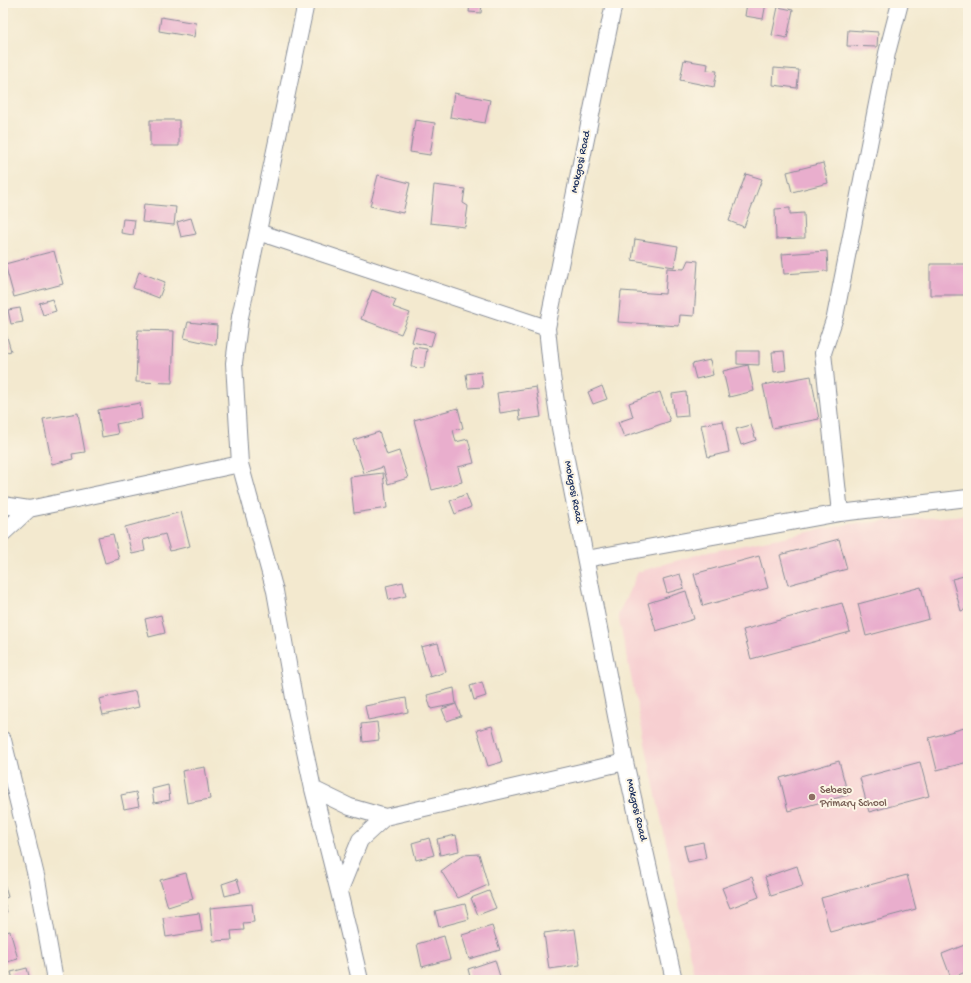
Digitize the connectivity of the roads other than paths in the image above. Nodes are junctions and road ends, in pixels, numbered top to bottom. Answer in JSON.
{"nodes":[{"id":1,"x":306,"y":3,"type":"edge"},
{"id":2,"x":614,"y":3,"type":"edge"},
{"id":3,"x":900,"y":3,"type":"edge"},
{"id":4,"x":258,"y":232,"type":"junction"},
{"id":5,"x":547,"y":328,"type":"junction"},
{"id":6,"x":240,"y":464,"type":"junction"},
{"id":7,"x":968,"y":498,"type":"edge"},
{"id":8,"x":3,"y":505,"type":"edge"},
{"id":9,"x":29,"y":509,"type":"junction"},
{"id":10,"x":840,"y":513,"type":"junction"},
{"id":11,"x":3,"y":533,"type":"edge"},
{"id":12,"x":586,"y":559,"type":"junction"},
{"id":13,"x":3,"y":740,"type":"edge"},
{"id":14,"x":625,"y":762,"type":"junction"},
{"id":15,"x":313,"y":789,"type":"junction"},
{"id":16,"x":385,"y":817,"type":"junction"},
{"id":17,"x":340,"y":892,"type":"junction"},
{"id":18,"x":55,"y":980,"type":"edge"},
{"id":19,"x":360,"y":980,"type":"edge"},
{"id":20,"x":674,"y":980,"type":"edge"}],
"edges":[{"from":1,"to":4,"type":"street"},
{"from":2,"to":5,"type":"street","name":"Mokgosi Road"},
{"from":3,"to":10,"type":"street"},
{"from":4,"to":5,"type":"street"},
{"from":4,"to":6,"type":"street"},
{"from":5,"to":12,"type":"street","name":"Mokgosi Road"},
{"from":6,"to":9,"type":"street"},
{"from":6,"to":15,"type":"street"},
{"from":7,"to":10,"type":"street"},
{"from":8,"to":9,"type":"street"},
{"from":9,"to":11,"type":"street"},
{"from":10,"to":12,"type":"street"},
{"from":12,"to":14,"type":"street","name":"Mokgosi Road"},
{"from":13,"to":18,"type":"street"},
{"from":14,"to":16,"type":"street"},
{"from":14,"to":20,"type":"street","name":"Mokgosi Road"},
{"from":15,"to":16,"type":"street"},
{"from":15,"to":17,"type":"street"},
{"from":16,"to":17,"type":"street"},
{"from":17,"to":19,"type":"street"}]}
